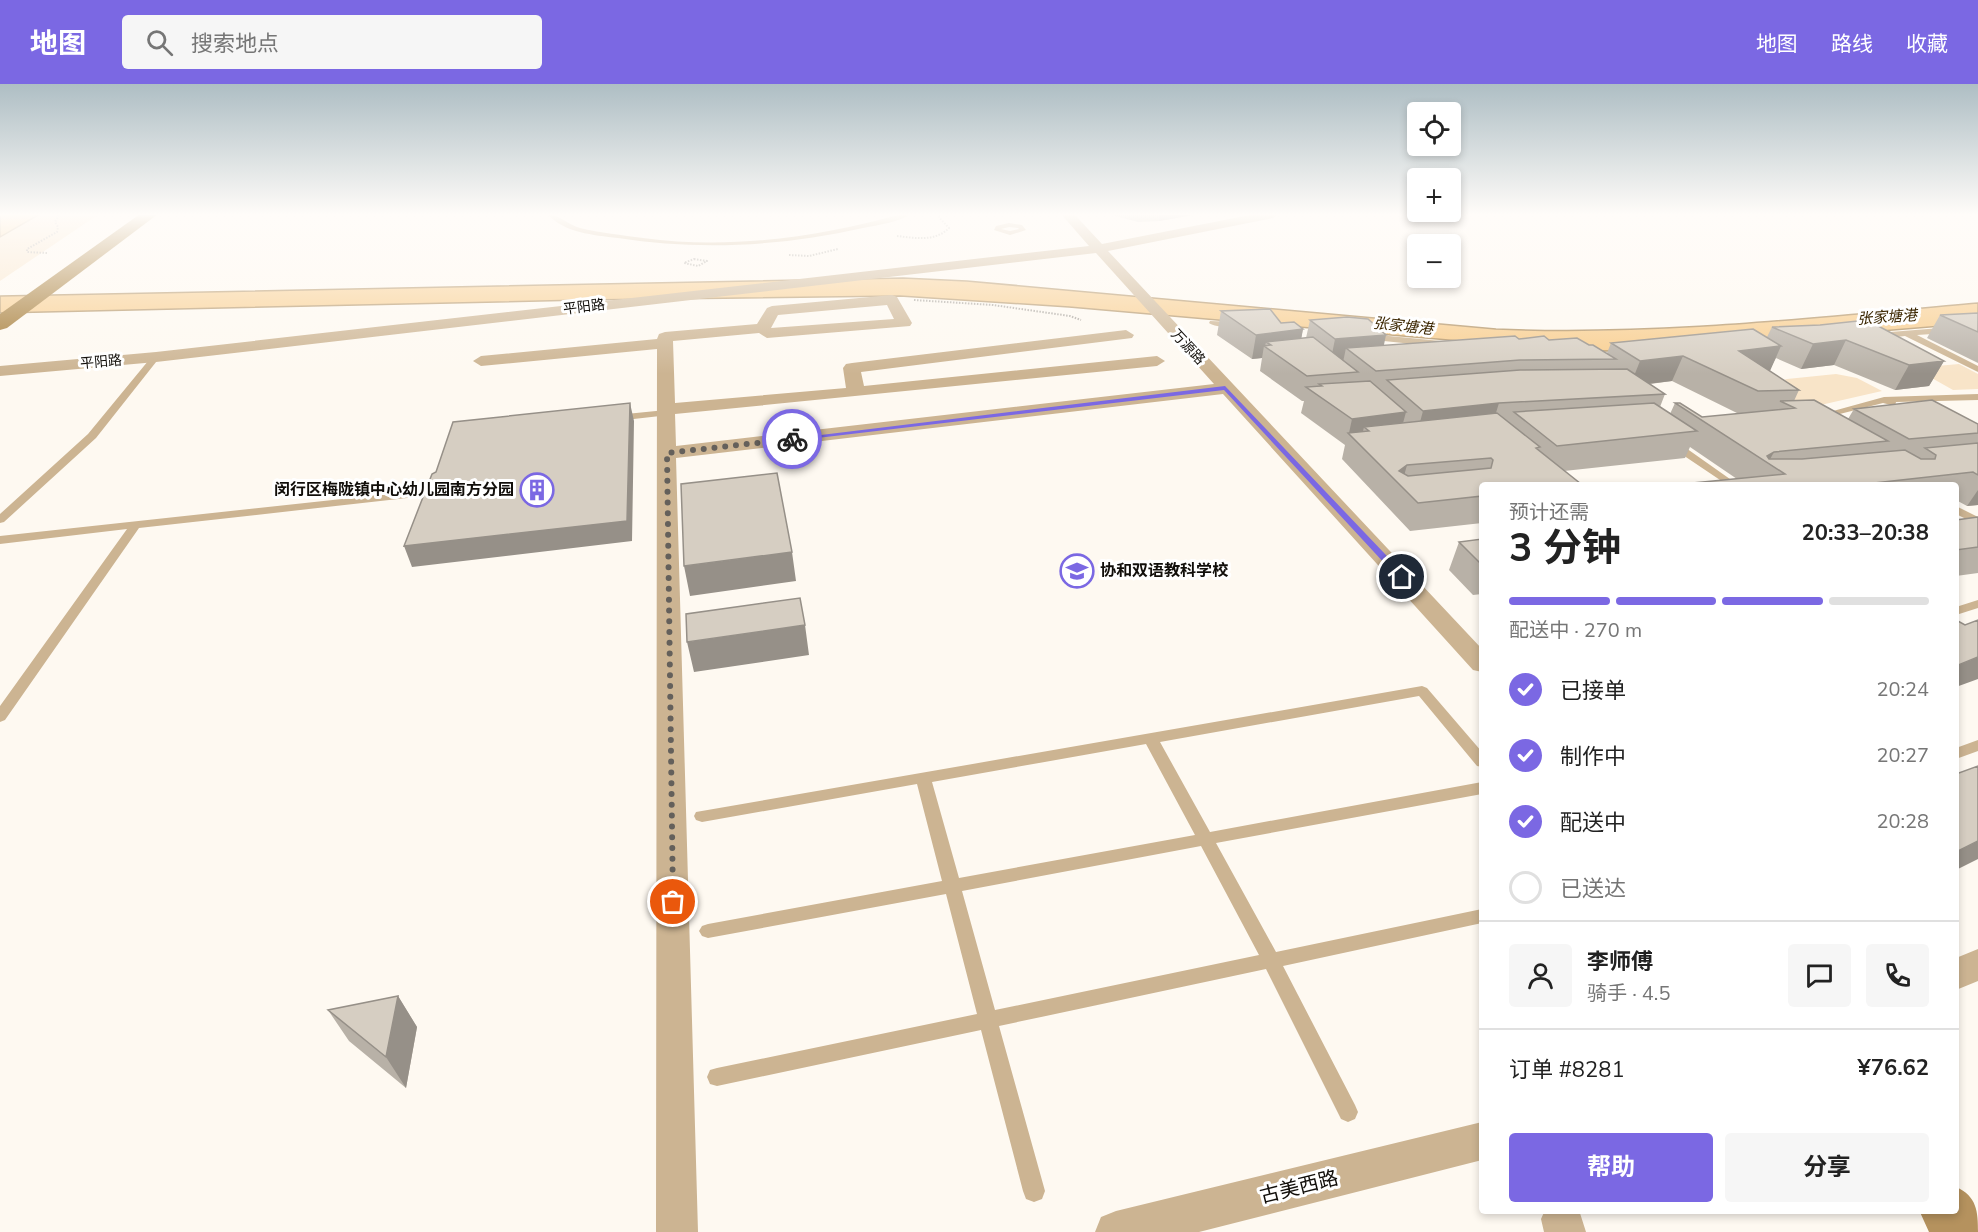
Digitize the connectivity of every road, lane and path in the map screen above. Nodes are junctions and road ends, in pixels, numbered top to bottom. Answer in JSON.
{"nodes":[{"id":1,"x":64,"y":268,"type":"edge"},
{"id":2,"x":69,"y":268,"type":"edge"},
{"id":3,"x":930,"y":268,"type":"edge"},
{"id":4,"x":1114,"y":268,"type":"edge"},
{"id":5,"x":40,"y":287,"type":"junction"},
{"id":6,"x":5,"y":315,"type":"edge"},
{"id":7,"x":904,"y":323,"type":"junction"},
{"id":8,"x":1213,"y":323,"type":"dead end"},
{"id":9,"x":1245,"y":326,"type":"edge"},
{"id":10,"x":763,"y":328,"type":"junction"},
{"id":11,"x":1978,"y":328,"type":"edge"},
{"id":12,"x":1905,"y":333,"type":"junction"},
{"id":13,"x":1126,"y":335,"type":"dead end"},
{"id":14,"x":1359,"y":337,"type":"edge"},
{"id":15,"x":1865,"y":337,"type":"edge"},
{"id":16,"x":665,"y":343,"type":"junction"},
{"id":17,"x":1452,"y":345,"type":"edge"},
{"id":18,"x":1021,"y":347,"type":"junction"},
{"id":19,"x":156,"y":357,"type":"junction"},
{"id":20,"x":482,"y":361,"type":"dead end"},
{"id":21,"x":902,"y":361,"type":"junction"},
{"id":22,"x":1157,"y":361,"type":"dead end"},
{"id":23,"x":1978,"y":362,"type":"edge"},
{"id":24,"x":1965,"y":363,"type":"junction"},
{"id":25,"x":1978,"y":369,"type":"edge"},
{"id":26,"x":0,"y":371,"type":"edge"},
{"id":27,"x":1038,"y":374,"type":"junction"},
{"id":28,"x":1225,"y":388,"type":"junction"},
{"id":29,"x":856,"y":392,"type":"junction"},
{"id":30,"x":1978,"y":397,"type":"edge"},
{"id":31,"x":1884,"y":400,"type":"junction"},
{"id":32,"x":666,"y":411,"type":"junction"},
{"id":33,"x":1905,"y":411,"type":"edge"},
{"id":34,"x":1813,"y":418,"type":"edge"},
{"id":35,"x":607,"y":419,"type":"edge"},
{"id":36,"x":1663,"y":437,"type":"edge"},
{"id":37,"x":667,"y":453,"type":"junction"},
{"id":38,"x":444,"y":468,"type":"edge"},
{"id":39,"x":1729,"y":482,"type":"edge"},
{"id":40,"x":1959,"y":512,"type":"edge"},
{"id":41,"x":0,"y":520,"type":"edge"},
{"id":42,"x":1974,"y":525,"type":"edge"},
{"id":43,"x":135,"y":526,"type":"junction"},
{"id":44,"x":0,"y":540,"type":"edge"},
{"id":45,"x":1978,"y":604,"type":"edge"},
{"id":46,"x":1959,"y":610,"type":"edge"},
{"id":47,"x":1479,"y":661,"type":"edge"},
{"id":48,"x":0,"y":717,"type":"edge"},
{"id":49,"x":1150,"y":737,"type":"junction"},
{"id":50,"x":1978,"y":745,"type":"edge"},
{"id":51,"x":1959,"y":753,"type":"edge"},
{"id":52,"x":1479,"y":758,"type":"edge"},
{"id":53,"x":923,"y":777,"type":"junction"},
{"id":54,"x":1479,"y":789,"type":"edge"},
{"id":55,"x":702,"y":816,"type":"dead end"},
{"id":56,"x":1206,"y":839,"type":"junction"},
{"id":57,"x":952,"y":886,"type":"junction"},
{"id":58,"x":1479,"y":917,"type":"edge"},
{"id":59,"x":708,"y":931,"type":"dead end"},
{"id":60,"x":1271,"y":960,"type":"junction"},
{"id":61,"x":1978,"y":964,"type":"edge"},
{"id":62,"x":1959,"y":974,"type":"edge"},
{"id":63,"x":989,"y":1020,"type":"junction"},
{"id":64,"x":717,"y":1077,"type":"dead end"},
{"id":65,"x":1348,"y":1112,"type":"dead end"},
{"id":66,"x":1479,"y":1142,"type":"edge"},
{"id":67,"x":1034,"y":1191,"type":"dead end"},
{"id":68,"x":1949,"y":1214,"type":"edge"},
{"id":69,"x":677,"y":1232,"type":"edge"},
{"id":70,"x":1116,"y":1232,"type":"edge"},
{"id":71,"x":1962,"y":1232,"type":"edge"}],
"edges":[{"from":1,"to":5,"type":"main road"},
{"from":2,"to":5,"type":"main road"},
{"from":3,"to":19,"type":"street","name":"平阳路"},
{"from":4,"to":28,"type":"street","name":"万源路"},
{"from":5,"to":6,"type":"main road"},
{"from":7,"to":10,"type":"street"},
{"from":7,"to":10,"type":"street"},
{"from":7,"to":21,"type":"street"},
{"from":8,"to":9,"type":"lane"},
{"from":10,"to":16,"type":"street"},
{"from":11,"to":12,"type":"lane"},
{"from":12,"to":15,"type":"lane"},
{"from":12,"to":24,"type":"lane"},
{"from":13,"to":18,"type":"street"},
{"from":14,"to":17,"type":"lane"},
{"from":16,"to":20,"type":"street"},
{"from":16,"to":32,"type":"street"},
{"from":18,"to":21,"type":"street"},
{"from":18,"to":27,"type":"street"},
{"from":19,"to":26,"type":"street","name":"平阳路"},
{"from":19,"to":41,"type":"lane"},
{"from":21,"to":29,"type":"street"},
{"from":22,"to":27,"type":"street"},
{"from":23,"to":24,"type":"lane"},
{"from":24,"to":25,"type":"lane"},
{"from":27,"to":29,"type":"street"},
{"from":28,"to":37,"type":"street"},
{"from":28,"to":47,"type":"street","name":"万源路"},
{"from":29,"to":32,"type":"street"},
{"from":30,"to":31,"type":"lane"},
{"from":31,"to":33,"type":"lane"},
{"from":31,"to":34,"type":"lane"},
{"from":32,"to":35,"type":"lane"},
{"from":32,"to":37,"type":"street"},
{"from":36,"to":39,"type":"lane"},
{"from":37,"to":69,"type":"street"},
{"from":38,"to":43,"type":"lane"},
{"from":40,"to":42,"type":"lane"},
{"from":43,"to":44,"type":"lane"},
{"from":43,"to":48,"type":"lane"},
{"from":45,"to":46,"type":"lane"},
{"from":49,"to":52,"type":"lane"},
{"from":49,"to":53,"type":"lane"},
{"from":49,"to":56,"type":"lane"},
{"from":50,"to":51,"type":"lane"},
{"from":53,"to":55,"type":"lane"},
{"from":53,"to":57,"type":"lane"},
{"from":54,"to":56,"type":"lane"},
{"from":56,"to":57,"type":"lane"},
{"from":56,"to":60,"type":"lane"},
{"from":57,"to":59,"type":"lane"},
{"from":57,"to":63,"type":"lane"},
{"from":58,"to":60,"type":"lane"},
{"from":60,"to":63,"type":"lane"},
{"from":60,"to":65,"type":"lane"},
{"from":61,"to":62,"type":"street"},
{"from":63,"to":64,"type":"lane"},
{"from":63,"to":67,"type":"lane"},
{"from":66,"to":70,"type":"street","name":"古美西路"},
{"from":68,"to":71,"type":"main road"}]}
